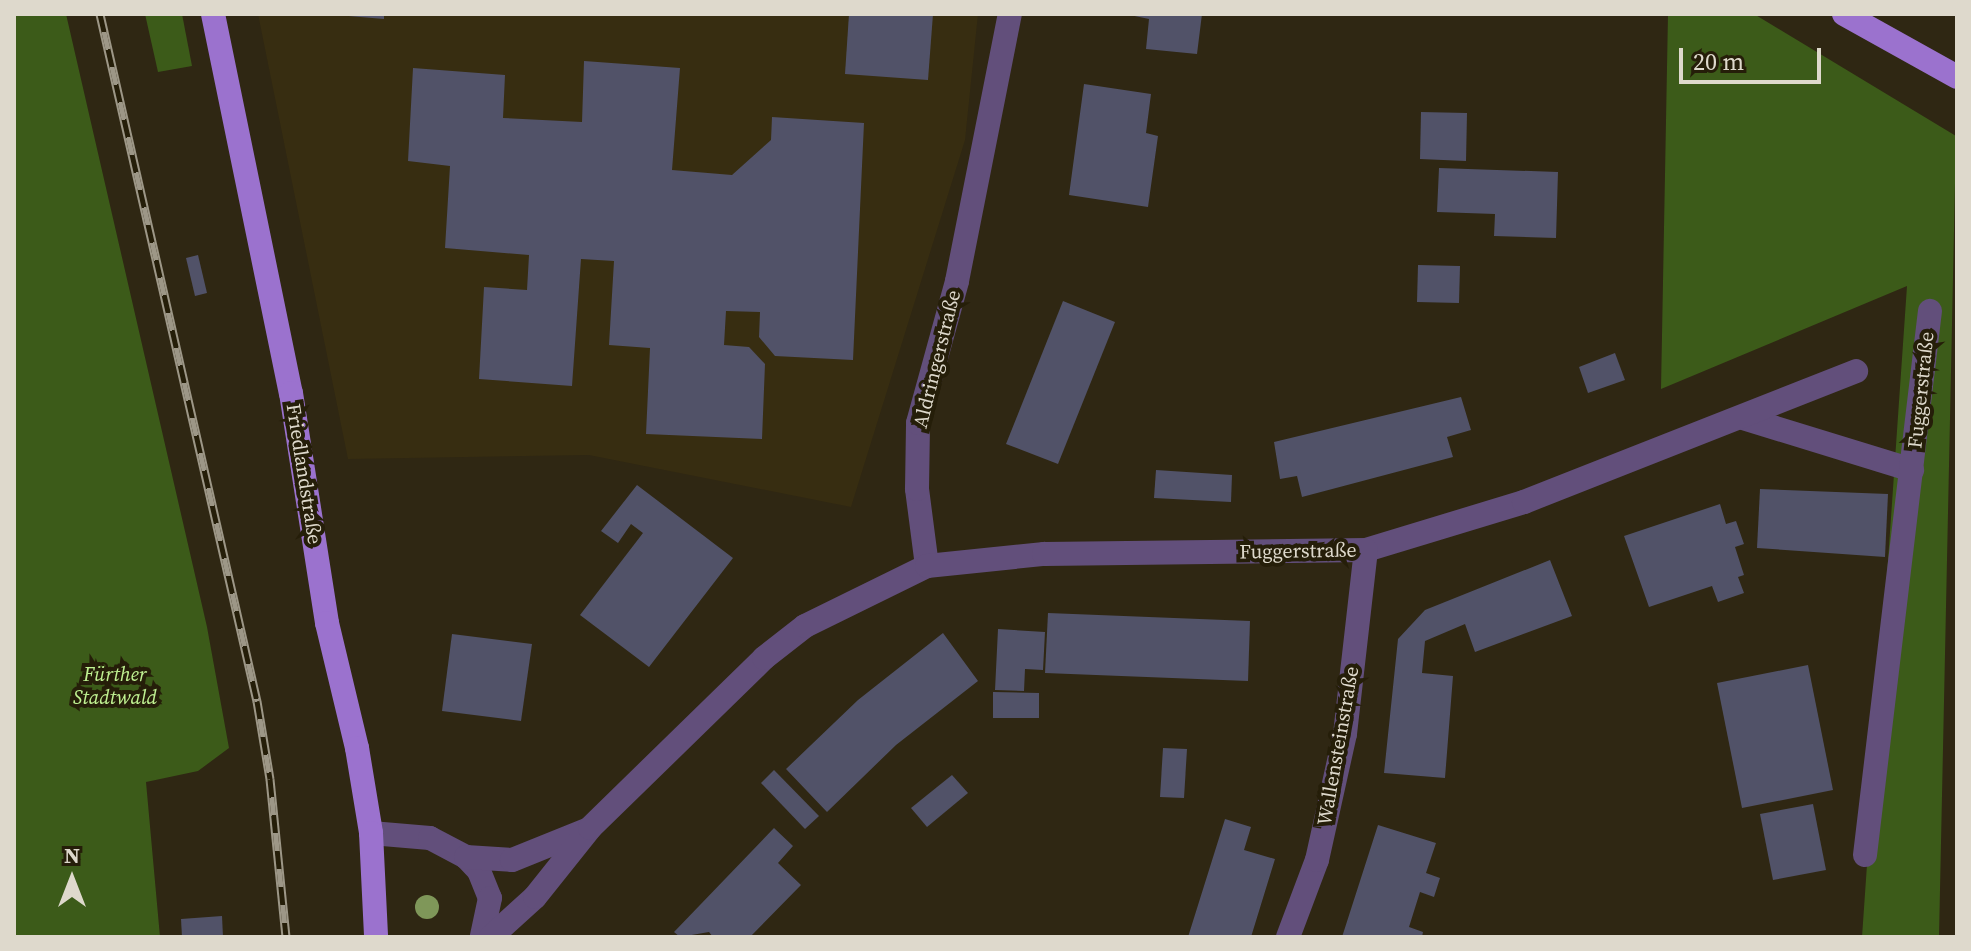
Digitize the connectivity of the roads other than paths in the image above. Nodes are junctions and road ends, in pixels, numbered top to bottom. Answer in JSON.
{"nodes":[{"id":1,"x":213,"y":14,"type":"edge"},
{"id":2,"x":1010,"y":14,"type":"edge"},
{"id":3,"x":1844,"y":14,"type":"edge"},
{"id":4,"x":1957,"y":77,"type":"edge"},
{"id":5,"x":1930,"y":311,"type":"dead end"},
{"id":6,"x":1856,"y":371,"type":"dead end"},
{"id":7,"x":1743,"y":418,"type":"junction"},
{"id":8,"x":1912,"y":470,"type":"junction"},
{"id":9,"x":1366,"y":550,"type":"junction"},
{"id":10,"x":927,"y":566,"type":"junction"},
{"id":11,"x":590,"y":828,"type":"junction"},
{"id":12,"x":371,"y":833,"type":"junction"},
{"id":13,"x":1865,"y":855,"type":"dead end"},
{"id":14,"x":466,"y":857,"type":"junction"},
{"id":15,"x":376,"y":937,"type":"edge"},
{"id":16,"x":482,"y":937,"type":"edge"},
{"id":17,"x":491,"y":937,"type":"edge"},
{"id":18,"x":1288,"y":937,"type":"edge"}],
"edges":[{"from":1,"to":12,"type":"main road","name":"Friedlandstraße"},
{"from":2,"to":10,"type":"street","name":"Aldringerstraße"},
{"from":3,"to":4,"type":"main road"},
{"from":5,"to":8,"type":"street","name":"Fuggerstraße"},
{"from":6,"to":7,"type":"street","name":"Fuggerstraße"},
{"from":7,"to":8,"type":"street","name":"Fuggerstraße"},
{"from":7,"to":9,"type":"street","name":"Fuggerstraße"},
{"from":8,"to":13,"type":"street","name":"Fuggerstraße"},
{"from":9,"to":10,"type":"street","name":"Fuggerstraße"},
{"from":9,"to":18,"type":"street","name":"Wallensteinstraße"},
{"from":10,"to":11,"type":"street"},
{"from":11,"to":14,"type":"street"},
{"from":11,"to":17,"type":"street"},
{"from":12,"to":14,"type":"street"},
{"from":12,"to":15,"type":"main road","name":"Friedlandstraße"},
{"from":14,"to":16,"type":"street"}]}
